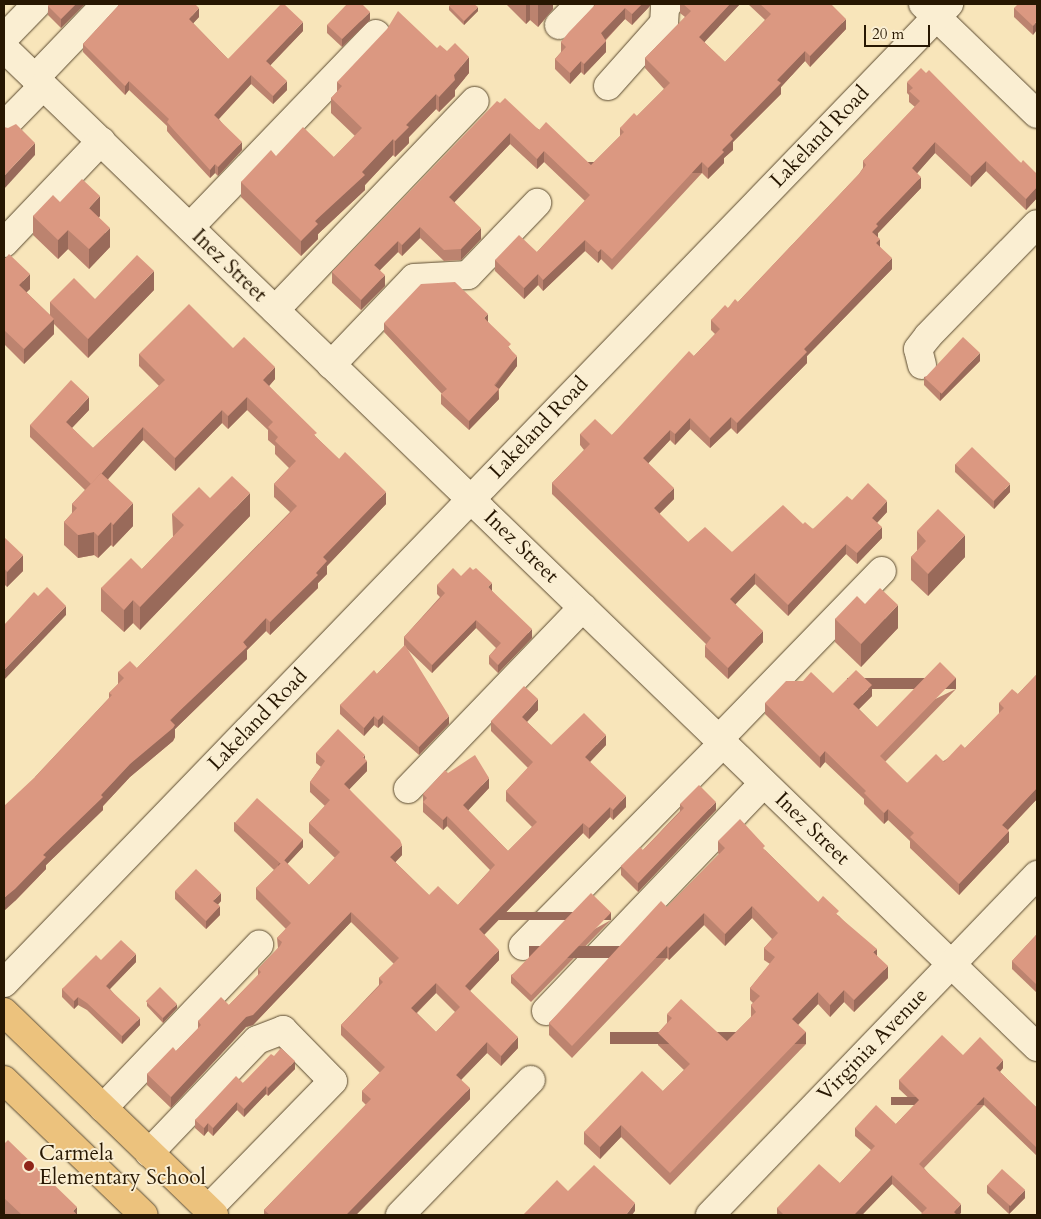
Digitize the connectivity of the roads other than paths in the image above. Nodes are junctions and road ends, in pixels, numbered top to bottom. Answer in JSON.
{"nodes":[{"id":1,"x":37,"y":4,"type":"edge"},
{"id":2,"x":106,"y":4,"type":"edge"},
{"id":3,"x":580,"y":4,"type":"edge"},
{"id":4,"x":668,"y":4,"type":"edge"},
{"id":5,"x":936,"y":8,"type":"edge"},
{"id":6,"x":559,"y":25,"type":"dead end"},
{"id":7,"x":376,"y":34,"type":"dead end"},
{"id":8,"x":4,"y":38,"type":"edge"},
{"id":9,"x":4,"y":48,"type":"edge"},
{"id":10,"x":39,"y":82,"type":"junction"},
{"id":11,"x":608,"y":86,"type":"dead end"},
{"id":12,"x":475,"y":102,"type":"dead end"},
{"id":13,"x":1037,"y":114,"type":"edge"},
{"id":14,"x":4,"y":126,"type":"edge"},
{"id":15,"x":100,"y":141,"type":"junction"},
{"id":16,"x":538,"y":203,"type":"dead end"},
{"id":17,"x":1037,"y":224,"type":"edge"},
{"id":18,"x":190,"y":227,"type":"junction"},
{"id":19,"x":4,"y":243,"type":"edge"},
{"id":20,"x":275,"y":310,"type":"junction"},
{"id":21,"x":332,"y":364,"type":"junction"},
{"id":22,"x":922,"y":365,"type":"dead end"},
{"id":23,"x":471,"y":499,"type":"junction"},
{"id":24,"x":882,"y":571,"type":"dead end"},
{"id":25,"x":583,"y":607,"type":"junction"},
{"id":26,"x":718,"y":738,"type":"junction"},
{"id":27,"x":764,"y":783,"type":"junction"},
{"id":28,"x":408,"y":789,"type":"dead end"},
{"id":29,"x":1037,"y":875,"type":"edge"},
{"id":30,"x":548,"y":902,"type":"dead end"},
{"id":31,"x":259,"y":945,"type":"dead end"},
{"id":32,"x":524,"y":946,"type":"dead end"},
{"id":33,"x":952,"y":964,"type":"junction"},
{"id":34,"x":4,"y":983,"type":"edge"},
{"id":35,"x":546,"y":1011,"type":"dead end"},
{"id":36,"x":4,"y":1012,"type":"edge"},
{"id":37,"x":1037,"y":1047,"type":"edge"},
{"id":38,"x":4,"y":1080,"type":"edge"},
{"id":39,"x":531,"y":1080,"type":"dead end"},
{"id":40,"x":103,"y":1108,"type":"junction"},
{"id":41,"x":149,"y":1153,"type":"junction"},
{"id":42,"x":211,"y":1212,"type":"edge"},
{"id":43,"x":144,"y":1215,"type":"edge"},
{"id":44,"x":400,"y":1215,"type":"edge"},
{"id":45,"x":710,"y":1215,"type":"edge"}],
"edges":[{"from":1,"to":8,"type":"street"},
{"from":2,"to":10,"type":"street"},
{"from":3,"to":6,"type":"street"},
{"from":4,"to":11,"type":"street"},
{"from":5,"to":13,"type":"street"},
{"from":5,"to":23,"type":"street","name":"Lakeland Road"},
{"from":7,"to":18,"type":"street"},
{"from":9,"to":10,"type":"street","name":"Inez Street"},
{"from":10,"to":14,"type":"street"},
{"from":10,"to":15,"type":"street","name":"Inez Street"},
{"from":12,"to":20,"type":"street"},
{"from":15,"to":18,"type":"street","name":"Inez Street"},
{"from":15,"to":19,"type":"street"},
{"from":16,"to":21,"type":"street"},
{"from":17,"to":22,"type":"street"},
{"from":18,"to":20,"type":"street","name":"Inez Street"},
{"from":20,"to":21,"type":"street","name":"Inez Street"},
{"from":21,"to":23,"type":"street","name":"Inez Street"},
{"from":23,"to":25,"type":"street","name":"Inez Street"},
{"from":23,"to":34,"type":"street","name":"Lakeland Road"},
{"from":24,"to":26,"type":"street"},
{"from":25,"to":26,"type":"street","name":"Inez Street"},
{"from":25,"to":28,"type":"street"},
{"from":26,"to":27,"type":"street","name":"Inez Street"},
{"from":26,"to":30,"type":"street"},
{"from":26,"to":32,"type":"street"},
{"from":27,"to":33,"type":"street","name":"Inez Street"},
{"from":27,"to":35,"type":"street"},
{"from":29,"to":33,"type":"street","name":"Virginia Avenue"},
{"from":31,"to":40,"type":"street"},
{"from":33,"to":37,"type":"street","name":"Inez Street"},
{"from":33,"to":45,"type":"street","name":"Virginia Avenue"},
{"from":36,"to":40,"type":"main road"},
{"from":38,"to":43,"type":"main road"},
{"from":39,"to":44,"type":"street"},
{"from":40,"to":41,"type":"main road"},
{"from":41,"to":42,"type":"main road"},
{"from":41,"to":42,"type":"street"}]}
